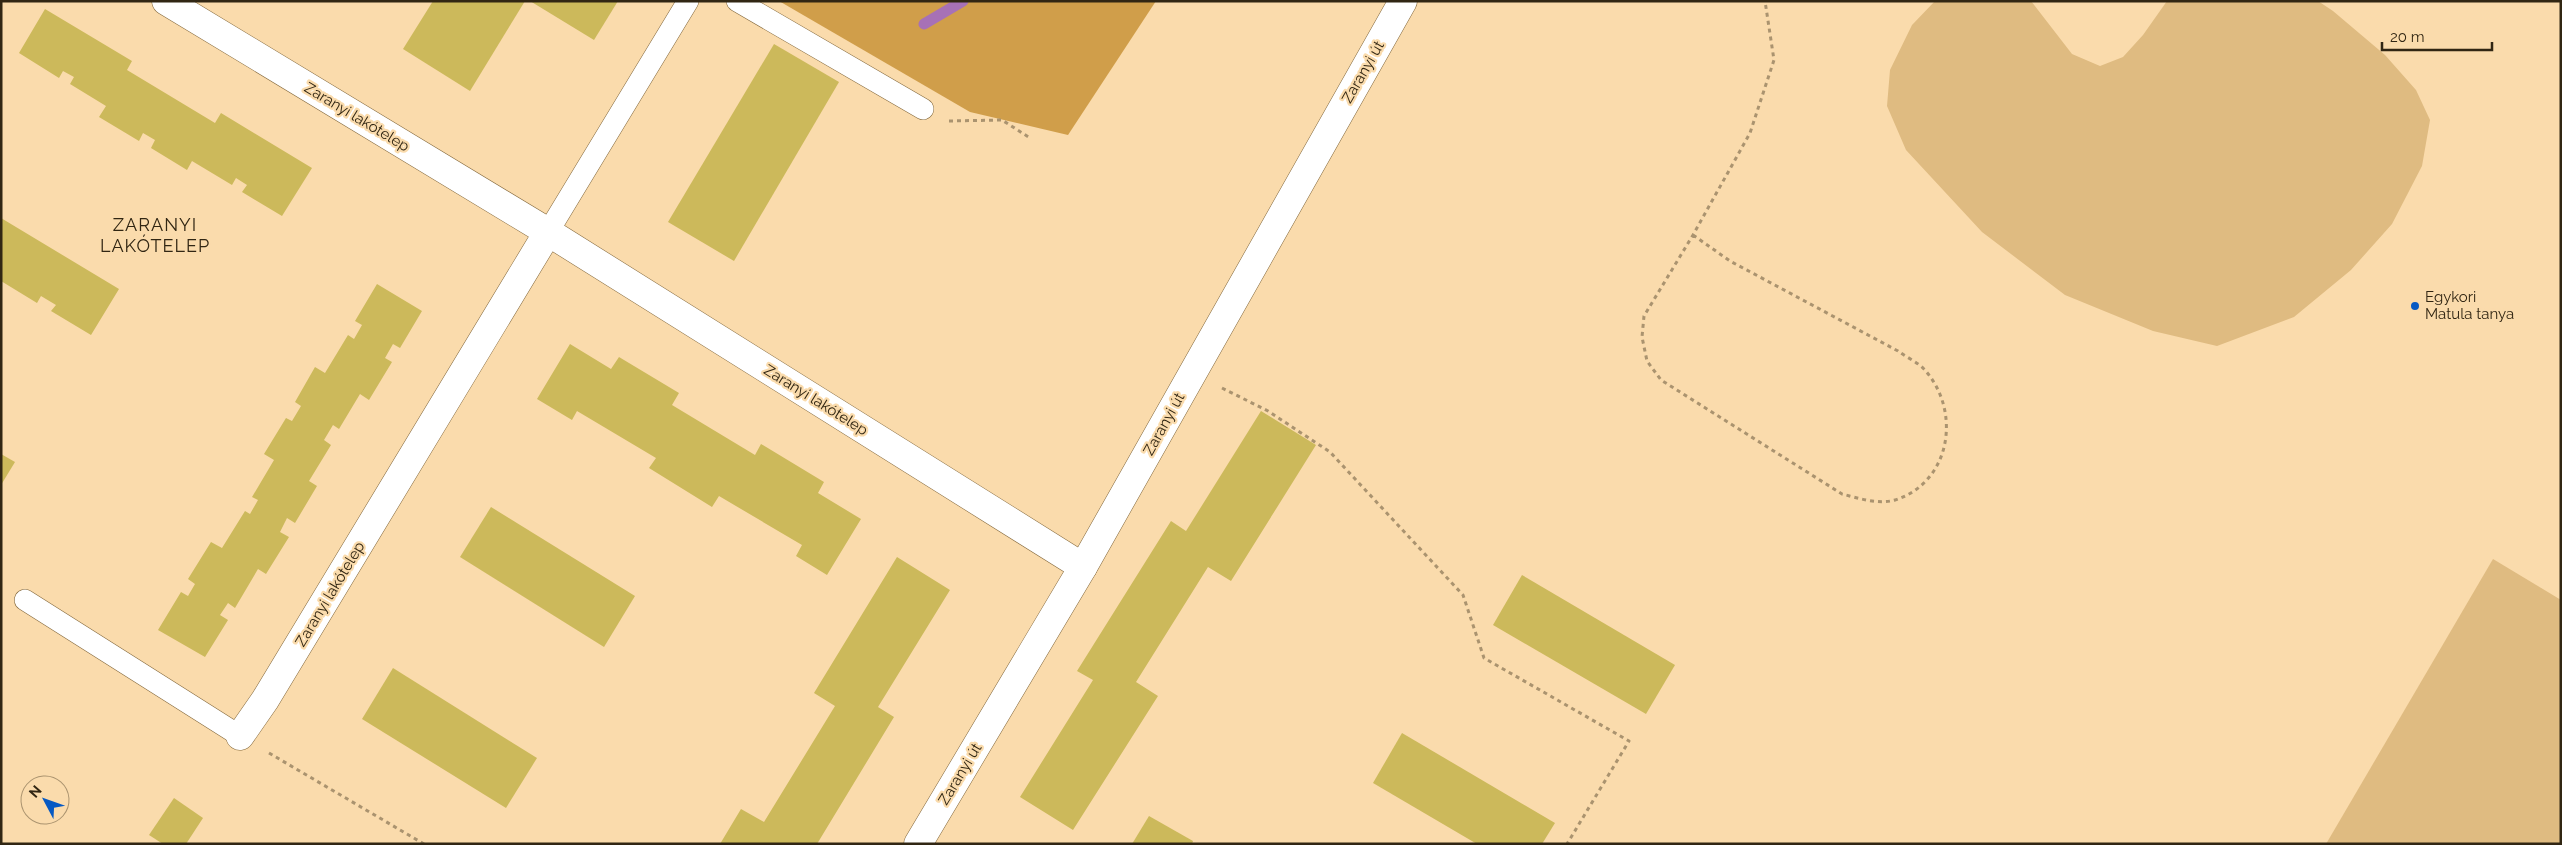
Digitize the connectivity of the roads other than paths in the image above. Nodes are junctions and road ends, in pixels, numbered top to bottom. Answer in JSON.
{"nodes":[{"id":1,"x":166,"y":1,"type":"edge"},
{"id":2,"x":688,"y":1,"type":"edge"},
{"id":3,"x":738,"y":1,"type":"edge"},
{"id":4,"x":1403,"y":1,"type":"edge"},
{"id":5,"x":924,"y":109,"type":"road end"},
{"id":6,"x":548,"y":232,"type":"junction"},
{"id":7,"x":1083,"y":567,"type":"junction"},
{"id":8,"x":25,"y":600,"type":"dead end"},
{"id":9,"x":240,"y":736,"type":"joint"},
{"id":10,"x":918,"y":844,"type":"edge"}],
"edges":[{"from":1,"to":6,"type":"street","name":"Zaranyi lakótelep"},
{"from":2,"to":6,"type":"lane","name":"Zaranyi lakótelep"},
{"from":3,"to":5,"type":"lane"},
{"from":4,"to":7,"type":"street","name":"Zaranyi út"},
{"from":6,"to":7,"type":"street","name":"Zaranyi lakótelep"},
{"from":6,"to":9,"type":"street","name":"Zaranyi lakótelep"},
{"from":7,"to":10,"type":"street","name":"Zaranyi út"},
{"from":8,"to":9,"type":"lane"}]}
